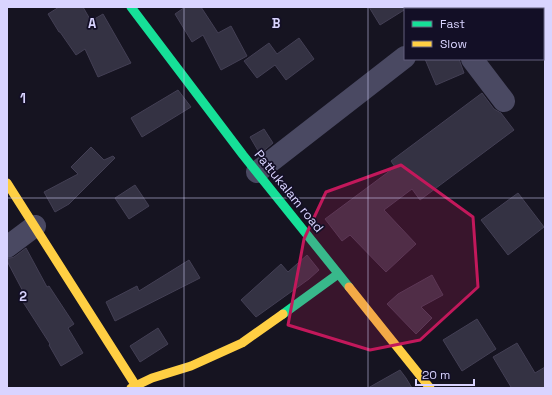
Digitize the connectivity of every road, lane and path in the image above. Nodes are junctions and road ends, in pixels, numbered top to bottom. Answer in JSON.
{"nodes":[{"id":1,"x":131,"y":7,"type":"edge"},
{"id":2,"x":404,"y":58,"type":"edge"},
{"id":3,"x":473,"y":60,"type":"edge"},
{"id":4,"x":504,"y":101,"type":"dead end"},
{"id":5,"x":257,"y":172,"type":"junction"},
{"id":6,"x":7,"y":183,"type":"edge"},
{"id":7,"x":35,"y":226,"type":"junction"},
{"id":8,"x":7,"y":247,"type":"edge"},
{"id":9,"x":338,"y":274,"type":"junction"},
{"id":10,"x":133,"y":387,"type":"edge"},
{"id":11,"x":430,"y":388,"type":"edge"}],
"edges":[{"from":1,"to":5,"type":"main road","name":"Pattukalam road"},
{"from":2,"to":5,"type":"street"},
{"from":3,"to":4,"type":"street"},
{"from":5,"to":9,"type":"main road","name":"Pattukalam road"},
{"from":6,"to":7,"type":"main road"},
{"from":7,"to":8,"type":"street"},
{"from":7,"to":10,"type":"main road"},
{"from":9,"to":10,"type":"main road"},
{"from":9,"to":11,"type":"main road","name":"Pattukalam road"}]}
